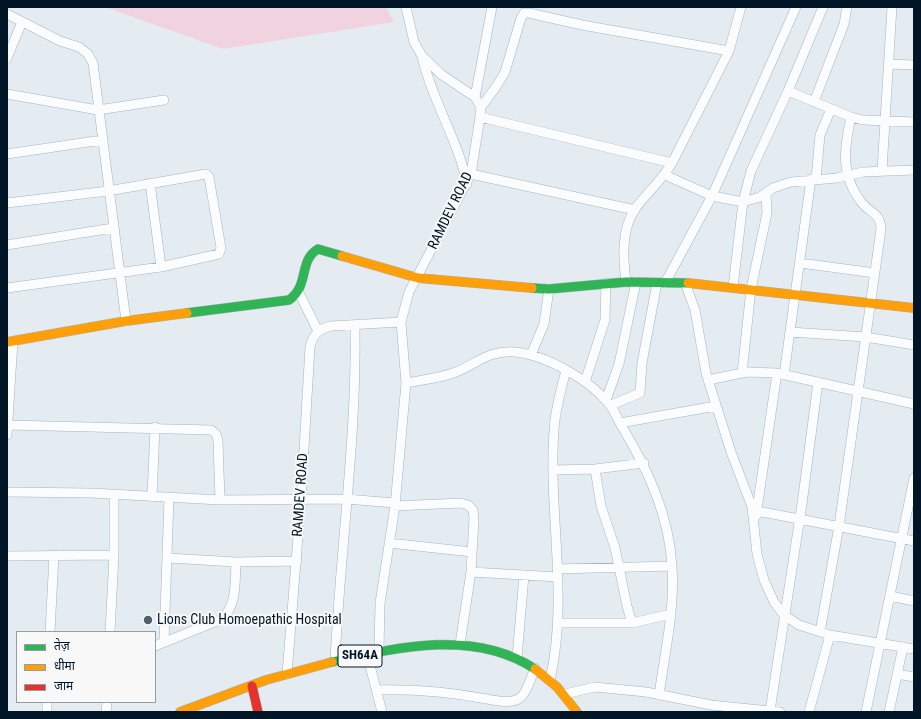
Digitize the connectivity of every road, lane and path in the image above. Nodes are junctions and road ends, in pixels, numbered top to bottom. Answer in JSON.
{"nodes":[{"id":1,"x":406,"y":7,"type":"edge"},
{"id":2,"x":492,"y":7,"type":"edge"},
{"id":3,"x":741,"y":7,"type":"edge"},
{"id":4,"x":796,"y":7,"type":"edge"},
{"id":5,"x":847,"y":7,"type":"edge"},
{"id":6,"x":892,"y":7,"type":"edge"},
{"id":7,"x":821,"y":8,"type":"edge"},
{"id":8,"x":7,"y":14,"type":"edge"},
{"id":9,"x":22,"y":22,"type":"junction"},
{"id":10,"x":729,"y":51,"type":"junction"},
{"id":11,"x":422,"y":56,"type":"junction"},
{"id":12,"x":7,"y":58,"type":"edge"},
{"id":13,"x":889,"y":64,"type":"junction"},
{"id":14,"x":914,"y":65,"type":"edge"},
{"id":15,"x":788,"y":91,"type":"junction"},
{"id":16,"x":7,"y":94,"type":"edge"},
{"id":17,"x":475,"y":97,"type":"junction"},
{"id":18,"x":164,"y":100,"type":"dead end"},
{"id":19,"x":814,"y":102,"type":"junction"},
{"id":20,"x":480,"y":107,"type":"junction"},
{"id":21,"x":831,"y":109,"type":"junction"},
{"id":22,"x":98,"y":110,"type":"junction"},
{"id":23,"x":480,"y":117,"type":"junction"},
{"id":24,"x":851,"y":117,"type":"junction"},
{"id":25,"x":885,"y":121,"type":"junction"},
{"id":26,"x":914,"y":122,"type":"edge"},
{"id":27,"x":102,"y":140,"type":"junction"},
{"id":28,"x":7,"y":154,"type":"edge"},
{"id":29,"x":672,"y":163,"type":"junction"},
{"id":30,"x":882,"y":170,"type":"junction"},
{"id":31,"x":914,"y":170,"type":"edge"},
{"id":32,"x":471,"y":174,"type":"junction"},
{"id":33,"x":665,"y":175,"type":"junction"},
{"id":34,"x":848,"y":176,"type":"junction"},
{"id":35,"x":813,"y":179,"type":"junction"},
{"id":36,"x":150,"y":183,"type":"junction"},
{"id":37,"x":467,"y":184,"type":"junction"},
{"id":38,"x":108,"y":191,"type":"junction"},
{"id":39,"x":766,"y":193,"type":"junction"},
{"id":40,"x":712,"y":196,"type":"junction"},
{"id":41,"x":743,"y":202,"type":"junction"},
{"id":42,"x":7,"y":203,"type":"edge"},
{"id":43,"x":635,"y":210,"type":"junction"},
{"id":44,"x":113,"y":228,"type":"junction"},
{"id":45,"x":7,"y":245,"type":"edge"},
{"id":46,"x":800,"y":263,"type":"junction"},
{"id":47,"x":161,"y":267,"type":"junction"},
{"id":48,"x":119,"y":273,"type":"junction"},
{"id":49,"x":875,"y":274,"type":"junction"},
{"id":50,"x":418,"y":278,"type":"junction"},
{"id":51,"x":626,"y":282,"type":"junction"},
{"id":52,"x":636,"y":282,"type":"junction"},
{"id":53,"x":606,"y":283,"type":"junction"},
{"id":54,"x":661,"y":283,"type":"junction"},
{"id":55,"x":685,"y":283,"type":"junction"},
{"id":56,"x":732,"y":287,"type":"junction"},
{"id":57,"x":7,"y":288,"type":"edge"},
{"id":58,"x":549,"y":289,"type":"junction"},
{"id":59,"x":751,"y":289,"type":"junction"},
{"id":60,"x":299,"y":293,"type":"junction"},
{"id":61,"x":795,"y":294,"type":"junction"},
{"id":62,"x":871,"y":303,"type":"junction"},
{"id":63,"x":914,"y":308,"type":"edge"},
{"id":64,"x":126,"y":321,"type":"junction"},
{"id":65,"x":401,"y":322,"type":"junction"},
{"id":66,"x":355,"y":326,"type":"junction"},
{"id":67,"x":318,"y":331,"type":"junction"},
{"id":68,"x":790,"y":332,"type":"junction"},
{"id":69,"x":866,"y":337,"type":"junction"},
{"id":70,"x":10,"y":341,"type":"edge"},
{"id":71,"x":914,"y":345,"type":"edge"},
{"id":72,"x":532,"y":355,"type":"junction"},
{"id":73,"x":566,"y":370,"type":"junction"},
{"id":74,"x":742,"y":373,"type":"junction"},
{"id":75,"x":780,"y":374,"type":"junction"},
{"id":76,"x":708,"y":380,"type":"junction"},
{"id":77,"x":585,"y":382,"type":"junction"},
{"id":78,"x":818,"y":382,"type":"junction"},
{"id":79,"x":406,"y":383,"type":"junction"},
{"id":80,"x":859,"y":391,"type":"junction"},
{"id":81,"x":608,"y":403,"type":"junction"},
{"id":82,"x":914,"y":404,"type":"edge"},
{"id":83,"x":716,"y":406,"type":"junction"},
{"id":84,"x":8,"y":410,"type":"edge"},
{"id":85,"x":620,"y":423,"type":"junction"},
{"id":86,"x":8,"y":425,"type":"edge"},
{"id":87,"x":155,"y":428,"type":"junction"},
{"id":88,"x":7,"y":435,"type":"edge"},
{"id":89,"x":644,"y":463,"type":"junction"},
{"id":90,"x":595,"y":469,"type":"junction"},
{"id":91,"x":553,"y":470,"type":"junction"},
{"id":92,"x":914,"y":478,"type":"edge"},
{"id":93,"x":7,"y":492,"type":"edge"},
{"id":94,"x":114,"y":494,"type":"junction"},
{"id":95,"x":152,"y":497,"type":"junction"},
{"id":96,"x":169,"y":498,"type":"junction"},
{"id":97,"x":301,"y":499,"type":"junction"},
{"id":98,"x":346,"y":499,"type":"junction"},
{"id":99,"x":220,"y":500,"type":"junction"},
{"id":100,"x":395,"y":504,"type":"junction"},
{"id":101,"x":757,"y":510,"type":"junction"},
{"id":102,"x":800,"y":518,"type":"junction"},
{"id":103,"x":755,"y":522,"type":"junction"},
{"id":104,"x":839,"y":526,"type":"junction"},
{"id":105,"x":902,"y":538,"type":"junction"},
{"id":106,"x":914,"y":540,"type":"edge"},
{"id":107,"x":389,"y":543,"type":"junction"},
{"id":108,"x":472,"y":552,"type":"junction"},
{"id":109,"x":54,"y":555,"type":"junction"},
{"id":110,"x":114,"y":555,"type":"junction"},
{"id":111,"x":7,"y":556,"type":"edge"},
{"id":112,"x":168,"y":558,"type":"junction"},
{"id":113,"x":236,"y":562,"type":"junction"},
{"id":114,"x":297,"y":562,"type":"junction"},
{"id":115,"x":672,"y":566,"type":"junction"},
{"id":116,"x":618,"y":568,"type":"junction"},
{"id":117,"x":471,"y":572,"type":"junction"},
{"id":118,"x":558,"y":573,"type":"junction"},
{"id":119,"x":524,"y":575,"type":"junction"},
{"id":120,"x":890,"y":596,"type":"junction"},
{"id":121,"x":914,"y":601,"type":"edge"},
{"id":122,"x":672,"y":614,"type":"junction"},
{"id":123,"x":784,"y":615,"type":"junction"},
{"id":124,"x":558,"y":623,"type":"junction"},
{"id":125,"x":632,"y":623,"type":"junction"},
{"id":126,"x":50,"y":631,"type":"edge"},
{"id":127,"x":110,"y":631,"type":"edge"},
{"id":128,"x":820,"y":632,"type":"junction"},
{"id":129,"x":830,"y":635,"type":"junction"},
{"id":130,"x":164,"y":642,"type":"junction"},
{"id":131,"x":880,"y":643,"type":"junction"},
{"id":132,"x":460,"y":644,"type":"junction"},
{"id":133,"x":156,"y":646,"type":"edge"},
{"id":134,"x":903,"y":647,"type":"junction"},
{"id":135,"x":914,"y":649,"type":"edge"},
{"id":136,"x":379,"y":652,"type":"junction"},
{"id":137,"x":368,"y":658,"type":"junction"},
{"id":138,"x":517,"y":658,"type":"junction"},
{"id":139,"x":335,"y":662,"type":"junction"},
{"id":140,"x":533,"y":671,"type":"junction"},
{"id":141,"x":287,"y":674,"type":"junction"},
{"id":142,"x":897,"y":674,"type":"junction"},
{"id":143,"x":914,"y":676,"type":"edge"},
{"id":144,"x":550,"y":680,"type":"junction"},
{"id":145,"x":253,"y":690,"type":"junction"},
{"id":146,"x":376,"y":690,"type":"junction"},
{"id":147,"x":565,"y":694,"type":"junction"},
{"id":148,"x":659,"y":695,"type":"junction"},
{"id":149,"x":743,"y":710,"type":"edge"},
{"id":150,"x":770,"y":711,"type":"junction"},
{"id":151,"x":180,"y":712,"type":"edge"},
{"id":152,"x":205,"y":712,"type":"edge"},
{"id":153,"x":258,"y":712,"type":"edge"},
{"id":154,"x":382,"y":712,"type":"edge"},
{"id":155,"x":577,"y":712,"type":"edge"},
{"id":156,"x":780,"y":712,"type":"edge"},
{"id":157,"x":809,"y":712,"type":"edge"},
{"id":158,"x":866,"y":712,"type":"edge"},
{"id":159,"x":889,"y":712,"type":"edge"}],
"edges":[{"from":1,"to":11,"type":"street","name":"RAMDEV ROAD"},
{"from":2,"to":17,"type":"street"},
{"from":3,"to":10,"type":"street"},
{"from":4,"to":40,"type":"street"},
{"from":5,"to":19,"type":"street"},
{"from":6,"to":13,"type":"street"},
{"from":7,"to":15,"type":"street"},
{"from":8,"to":9,"type":"street"},
{"from":9,"to":12,"type":"street"},
{"from":9,"to":22,"type":"street"},
{"from":10,"to":20,"type":"street"},
{"from":10,"to":29,"type":"street"},
{"from":11,"to":17,"type":"street","name":"RAMDEV ROAD"},
{"from":11,"to":37,"type":"street"},
{"from":13,"to":14,"type":"street"},
{"from":13,"to":25,"type":"street"},
{"from":15,"to":19,"type":"street"},
{"from":15,"to":41,"type":"street"},
{"from":16,"to":22,"type":"street"},
{"from":17,"to":20,"type":"street","name":"RAMDEV ROAD"},
{"from":18,"to":22,"type":"street"},
{"from":19,"to":21,"type":"street"},
{"from":20,"to":23,"type":"street","name":"RAMDEV ROAD"},
{"from":21,"to":24,"type":"street"},
{"from":21,"to":35,"type":"street"},
{"from":22,"to":27,"type":"street"},
{"from":23,"to":29,"type":"street"},
{"from":23,"to":32,"type":"street","name":"RAMDEV ROAD"},
{"from":24,"to":25,"type":"street"},
{"from":24,"to":34,"type":"street"},
{"from":25,"to":26,"type":"street"},
{"from":25,"to":30,"type":"street"},
{"from":27,"to":28,"type":"street"},
{"from":27,"to":38,"type":"street"},
{"from":29,"to":33,"type":"street"},
{"from":30,"to":31,"type":"street"},
{"from":30,"to":34,"type":"street"},
{"from":32,"to":37,"type":"street","name":"RAMDEV ROAD"},
{"from":32,"to":43,"type":"street"},
{"from":33,"to":40,"type":"street"},
{"from":33,"to":43,"type":"street"},
{"from":34,"to":35,"type":"street"},
{"from":34,"to":49,"type":"street"},
{"from":35,"to":39,"type":"street"},
{"from":35,"to":46,"type":"street"},
{"from":36,"to":38,"type":"street"},
{"from":36,"to":47,"type":"street"},
{"from":36,"to":47,"type":"street"},
{"from":37,"to":50,"type":"street","name":"RAMDEV ROAD"},
{"from":38,"to":42,"type":"street"},
{"from":38,"to":44,"type":"street"},
{"from":39,"to":41,"type":"street"},
{"from":39,"to":59,"type":"street"},
{"from":40,"to":41,"type":"street"},
{"from":40,"to":54,"type":"street"},
{"from":41,"to":56,"type":"street"},
{"from":43,"to":51,"type":"street"},
{"from":44,"to":45,"type":"street"},
{"from":44,"to":48,"type":"street"},
{"from":46,"to":49,"type":"street"},
{"from":46,"to":61,"type":"street"},
{"from":47,"to":48,"type":"street"},
{"from":48,"to":57,"type":"street"},
{"from":48,"to":64,"type":"street"},
{"from":49,"to":62,"type":"street"},
{"from":50,"to":58,"type":"street"},
{"from":50,"to":60,"type":"street"},
{"from":50,"to":65,"type":"street","name":"RAMDEV ROAD"},
{"from":51,"to":52,"type":"street"},
{"from":51,"to":53,"type":"street"},
{"from":52,"to":54,"type":"street"},
{"from":52,"to":81,"type":"street"},
{"from":53,"to":58,"type":"street"},
{"from":53,"to":77,"type":"street"},
{"from":54,"to":55,"type":"street"},
{"from":54,"to":81,"type":"street"},
{"from":55,"to":56,"type":"street"},
{"from":55,"to":76,"type":"street"},
{"from":56,"to":59,"type":"street"},
{"from":58,"to":72,"type":"street"},
{"from":59,"to":61,"type":"street"},
{"from":59,"to":74,"type":"street"},
{"from":60,"to":64,"type":"street"},
{"from":60,"to":67,"type":"street"},
{"from":61,"to":62,"type":"street"},
{"from":61,"to":68,"type":"street"},
{"from":62,"to":63,"type":"street"},
{"from":62,"to":69,"type":"street"},
{"from":64,"to":70,"type":"street"},
{"from":65,"to":66,"type":"street"},
{"from":65,"to":79,"type":"street","name":"RAMDEV ROAD"},
{"from":66,"to":67,"type":"street"},
{"from":66,"to":98,"type":"street"},
{"from":67,"to":97,"type":"street","name":"RAMDEV ROAD"},
{"from":68,"to":69,"type":"street"},
{"from":68,"to":75,"type":"street"},
{"from":69,"to":71,"type":"street"},
{"from":69,"to":80,"type":"street"},
{"from":70,"to":84,"type":"street"},
{"from":72,"to":73,"type":"street"},
{"from":72,"to":79,"type":"street"},
{"from":73,"to":77,"type":"street"},
{"from":73,"to":91,"type":"street"},
{"from":74,"to":75,"type":"street"},
{"from":74,"to":76,"type":"street"},
{"from":75,"to":78,"type":"street"},
{"from":75,"to":101,"type":"street"},
{"from":76,"to":83,"type":"street"},
{"from":77,"to":81,"type":"street"},
{"from":78,"to":80,"type":"street"},
{"from":78,"to":102,"type":"street"},
{"from":79,"to":100,"type":"street","name":"RAMDEV ROAD"},
{"from":80,"to":82,"type":"street"},
{"from":80,"to":104,"type":"street"},
{"from":81,"to":85,"type":"street"},
{"from":83,"to":85,"type":"street"},
{"from":83,"to":103,"type":"street"},
{"from":84,"to":86,"type":"street"},
{"from":85,"to":89,"type":"street"},
{"from":86,"to":87,"type":"street"},
{"from":86,"to":88,"type":"street"},
{"from":87,"to":95,"type":"street"},
{"from":87,"to":99,"type":"street"},
{"from":89,"to":90,"type":"street"},
{"from":89,"to":115,"type":"street"},
{"from":90,"to":91,"type":"street"},
{"from":90,"to":116,"type":"street"},
{"from":91,"to":118,"type":"street"},
{"from":92,"to":105,"type":"street"},
{"from":93,"to":94,"type":"street"},
{"from":94,"to":95,"type":"street"},
{"from":94,"to":110,"type":"street"},
{"from":95,"to":96,"type":"street"},
{"from":96,"to":99,"type":"street"},
{"from":96,"to":112,"type":"street"},
{"from":97,"to":98,"type":"street"},
{"from":97,"to":99,"type":"street"},
{"from":97,"to":114,"type":"street","name":"RAMDEV ROAD"},
{"from":98,"to":100,"type":"street"},
{"from":98,"to":139,"type":"street"},
{"from":100,"to":107,"type":"street","name":"RAMDEV ROAD"},
{"from":100,"to":108,"type":"street"},
{"from":101,"to":102,"type":"street"},
{"from":101,"to":103,"type":"street"},
{"from":102,"to":104,"type":"street"},
{"from":102,"to":123,"type":"street"},
{"from":103,"to":123,"type":"street"},
{"from":104,"to":105,"type":"street"},
{"from":104,"to":128,"type":"street"},
{"from":105,"to":106,"type":"street"},
{"from":105,"to":120,"type":"street"},
{"from":107,"to":108,"type":"street"},
{"from":107,"to":136,"type":"street","name":"RAMDEV ROAD"},
{"from":108,"to":117,"type":"street"},
{"from":109,"to":110,"type":"street"},
{"from":109,"to":111,"type":"street"},
{"from":109,"to":126,"type":"street"},
{"from":110,"to":127,"type":"street"},
{"from":112,"to":113,"type":"street"},
{"from":112,"to":130,"type":"street"},
{"from":113,"to":114,"type":"street"},
{"from":113,"to":130,"type":"street"},
{"from":114,"to":141,"type":"street","name":"RAMDEV ROAD"},
{"from":115,"to":116,"type":"street"},
{"from":115,"to":122,"type":"street"},
{"from":116,"to":118,"type":"street"},
{"from":116,"to":125,"type":"street"},
{"from":117,"to":119,"type":"street"},
{"from":117,"to":132,"type":"street"},
{"from":118,"to":119,"type":"street"},
{"from":118,"to":124,"type":"street"},
{"from":119,"to":138,"type":"street"},
{"from":120,"to":121,"type":"street"},
{"from":120,"to":131,"type":"street"},
{"from":122,"to":125,"type":"street"},
{"from":122,"to":148,"type":"street"},
{"from":123,"to":128,"type":"street"},
{"from":123,"to":150,"type":"street"},
{"from":124,"to":125,"type":"street"},
{"from":124,"to":144,"type":"street"},
{"from":128,"to":129,"type":"street"},
{"from":129,"to":131,"type":"street"},
{"from":129,"to":157,"type":"street"},
{"from":130,"to":133,"type":"street"},
{"from":131,"to":134,"type":"street"},
{"from":131,"to":158,"type":"street"},
{"from":132,"to":136,"type":"street","number":"SH64A"},
{"from":132,"to":138,"type":"street","number":"SH64A"},
{"from":134,"to":135,"type":"street"},
{"from":134,"to":142,"type":"street"},
{"from":136,"to":137,"type":"street","number":"SH64A"},
{"from":137,"to":139,"type":"street","number":"SH64A"},
{"from":137,"to":140,"type":"street","number":"SH64A"},
{"from":137,"to":145,"type":"street","number":"SH64A"},
{"from":137,"to":146,"type":"street"},
{"from":138,"to":140,"type":"street","number":"SH64A"},
{"from":139,"to":141,"type":"street","number":"SH64A"},
{"from":140,"to":144,"type":"street","number":"SH64A"},
{"from":140,"to":146,"type":"street"},
{"from":141,"to":145,"type":"street","number":"SH64A"},
{"from":142,"to":143,"type":"street"},
{"from":142,"to":159,"type":"street"},
{"from":144,"to":147,"type":"street","number":"SH64A"},
{"from":145,"to":151,"type":"street","number":"SH64A"},
{"from":145,"to":152,"type":"street","number":"SH64A"},
{"from":145,"to":153,"type":"street"},
{"from":146,"to":154,"type":"street"},
{"from":147,"to":148,"type":"street"},
{"from":147,"to":155,"type":"street","number":"SH64A"},
{"from":148,"to":149,"type":"street"},
{"from":149,"to":150,"type":"street"},
{"from":150,"to":156,"type":"street"}]}
